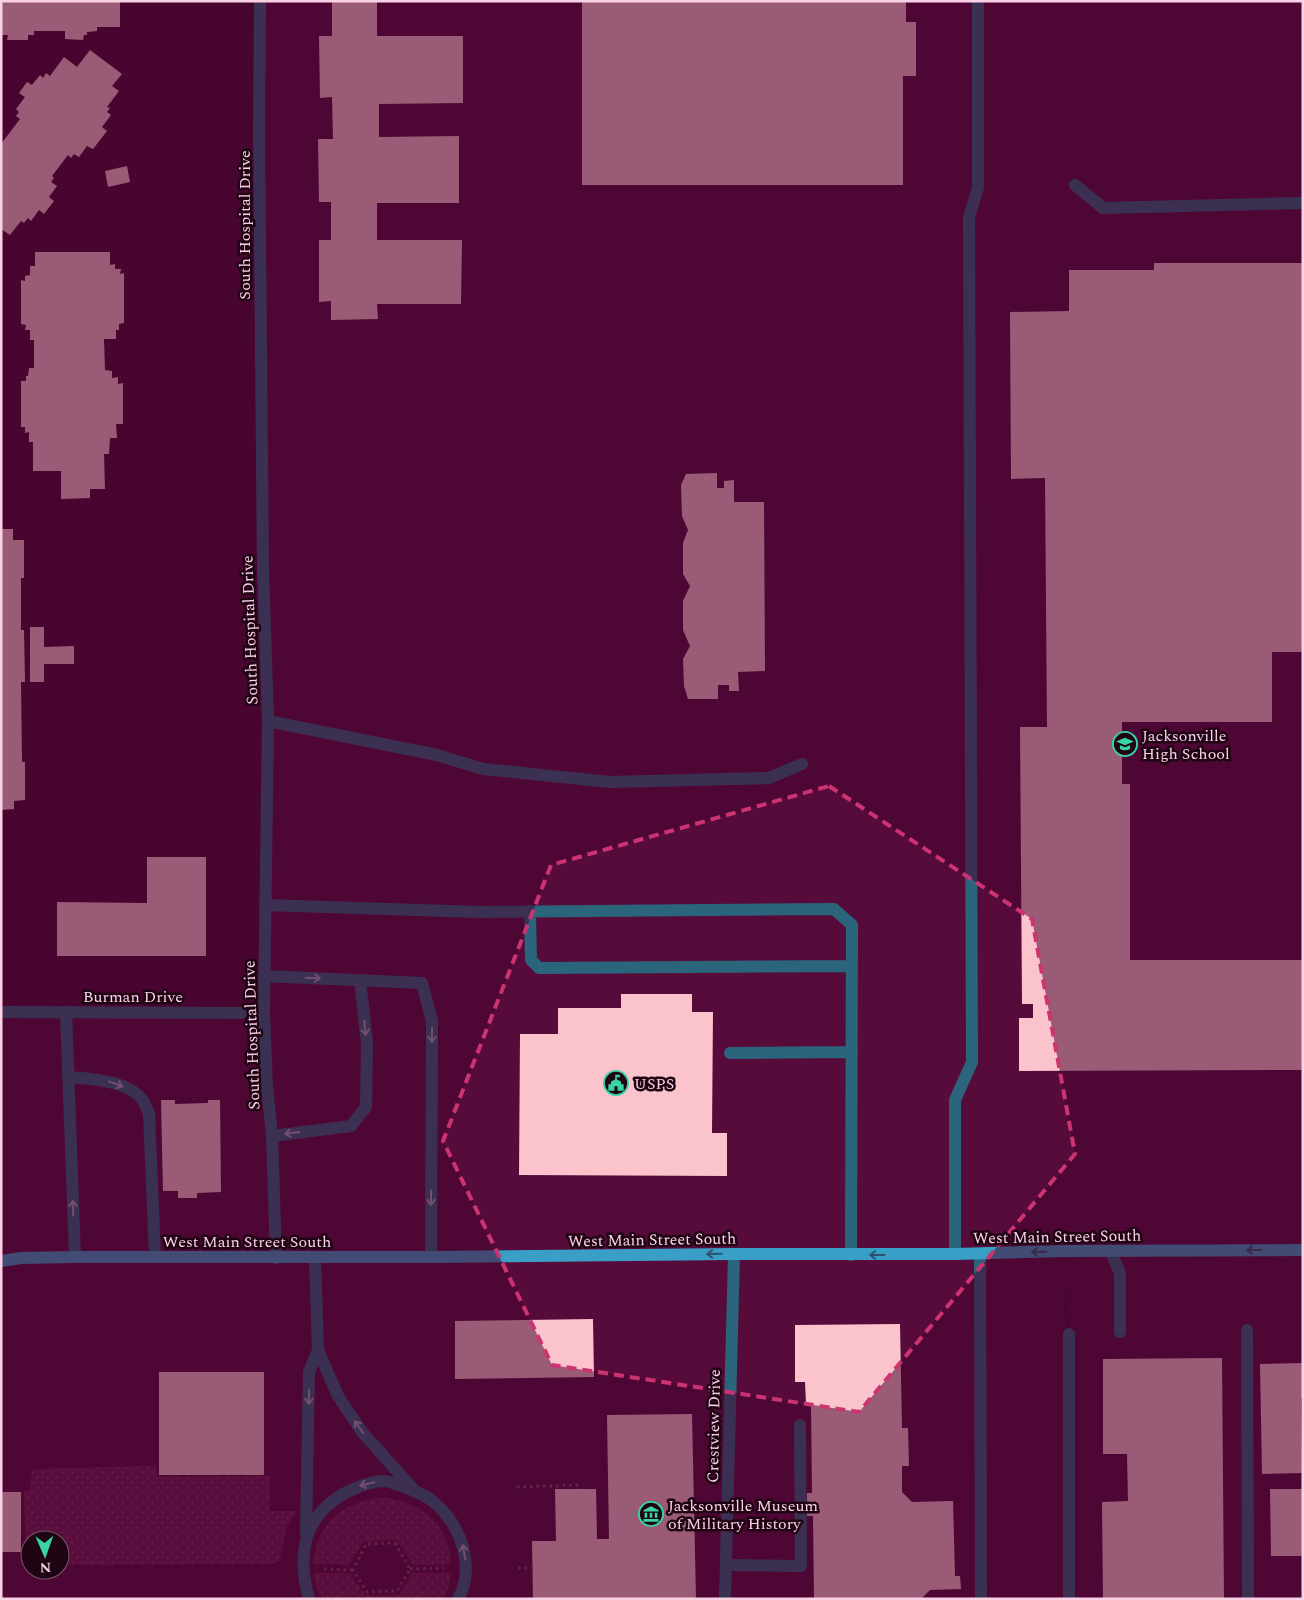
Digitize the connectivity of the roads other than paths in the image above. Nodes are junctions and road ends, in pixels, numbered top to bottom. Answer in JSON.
{"nodes":[{"id":1,"x":260,"y":1,"type":"edge"},
{"id":2,"x":978,"y":1,"type":"edge"},
{"id":3,"x":1075,"y":185,"type":"dead end"},
{"id":4,"x":1303,"y":203,"type":"edge"},
{"id":5,"x":268,"y":721,"type":"junction"},
{"id":6,"x":802,"y":764,"type":"dead end"},
{"id":7,"x":266,"y":905,"type":"junction"},
{"id":8,"x":530,"y":911,"type":"junction"},
{"id":9,"x":852,"y":966,"type":"junction"},
{"id":10,"x":264,"y":976,"type":"junction"},
{"id":11,"x":360,"y":980,"type":"junction"},
{"id":12,"x":1,"y":1012,"type":"edge"},
{"id":13,"x":66,"y":1012,"type":"junction"},
{"id":14,"x":264,"y":1012,"type":"junction"},
{"id":15,"x":852,"y":1052,"type":"junction"},
{"id":16,"x":730,"y":1053,"type":"dead end"},
{"id":17,"x":68,"y":1077,"type":"junction"},
{"id":18,"x":272,"y":1136,"type":"junction"},
{"id":19,"x":1110,"y":1250,"type":"junction"},
{"id":20,"x":1303,"y":1250,"type":"edge"},
{"id":21,"x":734,"y":1254,"type":"junction"},
{"id":22,"x":955,"y":1254,"type":"junction"},
{"id":23,"x":980,"y":1254,"type":"junction"},
{"id":24,"x":851,"y":1255,"type":"junction"},
{"id":25,"x":75,"y":1257,"type":"junction"},
{"id":26,"x":155,"y":1257,"type":"junction"},
{"id":27,"x":315,"y":1257,"type":"junction"},
{"id":28,"x":431,"y":1257,"type":"junction"},
{"id":29,"x":276,"y":1258,"type":"junction"},
{"id":30,"x":1,"y":1261,"type":"edge"},
{"id":31,"x":1247,"y":1330,"type":"dead end"},
{"id":32,"x":1120,"y":1332,"type":"dead end"},
{"id":33,"x":1069,"y":1334,"type":"dead end"},
{"id":34,"x":318,"y":1350,"type":"junction"},
{"id":35,"x":800,"y":1425,"type":"dead end"},
{"id":36,"x":414,"y":1490,"type":"junction"},
{"id":37,"x":306,"y":1537,"type":"junction"},
{"id":38,"x":726,"y":1564,"type":"junction"},
{"id":39,"x":309,"y":1599,"type":"edge"},
{"id":40,"x":458,"y":1599,"type":"edge"},
{"id":41,"x":725,"y":1599,"type":"edge"},
{"id":42,"x":981,"y":1599,"type":"edge"},
{"id":43,"x":1069,"y":1599,"type":"edge"},
{"id":44,"x":1248,"y":1599,"type":"edge"}],
"edges":[{"from":1,"to":5,"type":"street","name":"South Hospital Drive"},
{"from":2,"to":22,"type":"street"},
{"from":3,"to":4,"type":"street"},
{"from":5,"to":6,"type":"street"},
{"from":5,"to":7,"type":"street","name":"South Hospital Drive"},
{"from":7,"to":8,"type":"street"},
{"from":7,"to":10,"type":"street","name":"South Hospital Drive"},
{"from":8,"to":9,"type":"street"},
{"from":8,"to":9,"type":"street"},
{"from":9,"to":15,"type":"street"},
{"from":10,"to":11,"type":"street","one_way":true},
{"from":10,"to":14,"type":"street","name":"South Hospital Drive"},
{"from":11,"to":18,"type":"street","one_way":true},
{"from":11,"to":28,"type":"street","one_way":true},
{"from":12,"to":13,"type":"street","name":"Burman Drive"},
{"from":13,"to":14,"type":"street","name":"Burman Drive"},
{"from":13,"to":17,"type":"street"},
{"from":14,"to":18,"type":"street","name":"South Hospital Drive"},
{"from":15,"to":16,"type":"street"},
{"from":15,"to":24,"type":"street"},
{"from":25,"to":17,"type":"street","one_way":true},
{"from":17,"to":26,"type":"street","one_way":true},
{"from":18,"to":29,"type":"street","name":"South Hospital Drive"},
{"from":20,"to":19,"type":"main road","name":"West Main Street South","one_way":true},
{"from":19,"to":23,"type":"main road","name":"West Main Street South","one_way":true},
{"from":19,"to":32,"type":"street"},
{"from":21,"to":24,"type":"main road","name":"West Main Street South"},
{"from":21,"to":28,"type":"main road","name":"West Main Street South","one_way":true},
{"from":21,"to":38,"type":"street","name":"Crestview Drive"},
{"from":22,"to":23,"type":"main road","name":"West Main Street South"},
{"from":22,"to":24,"type":"main road","name":"West Main Street South","one_way":true},
{"from":23,"to":42,"type":"street"},
{"from":25,"to":26,"type":"main road","name":"West Main Street South"},
{"from":25,"to":30,"type":"main road","name":"West Main Street South"},
{"from":26,"to":29,"type":"main road","name":"West Main Street South"},
{"from":27,"to":28,"type":"main road","name":"West Main Street South"},
{"from":27,"to":29,"type":"main road","name":"West Main Street South"},
{"from":27,"to":34,"type":"street"},
{"from":31,"to":44,"type":"street"},
{"from":33,"to":43,"type":"street"},
{"from":36,"to":34,"type":"street","one_way":true},
{"from":34,"to":37,"type":"street","one_way":true},
{"from":35,"to":38,"type":"street"},
{"from":36,"to":37,"type":"street","one_way":true},
{"from":40,"to":36,"type":"street","one_way":true},
{"from":37,"to":39,"type":"street"},
{"from":38,"to":41,"type":"street","name":"Crestview Drive"}]}
